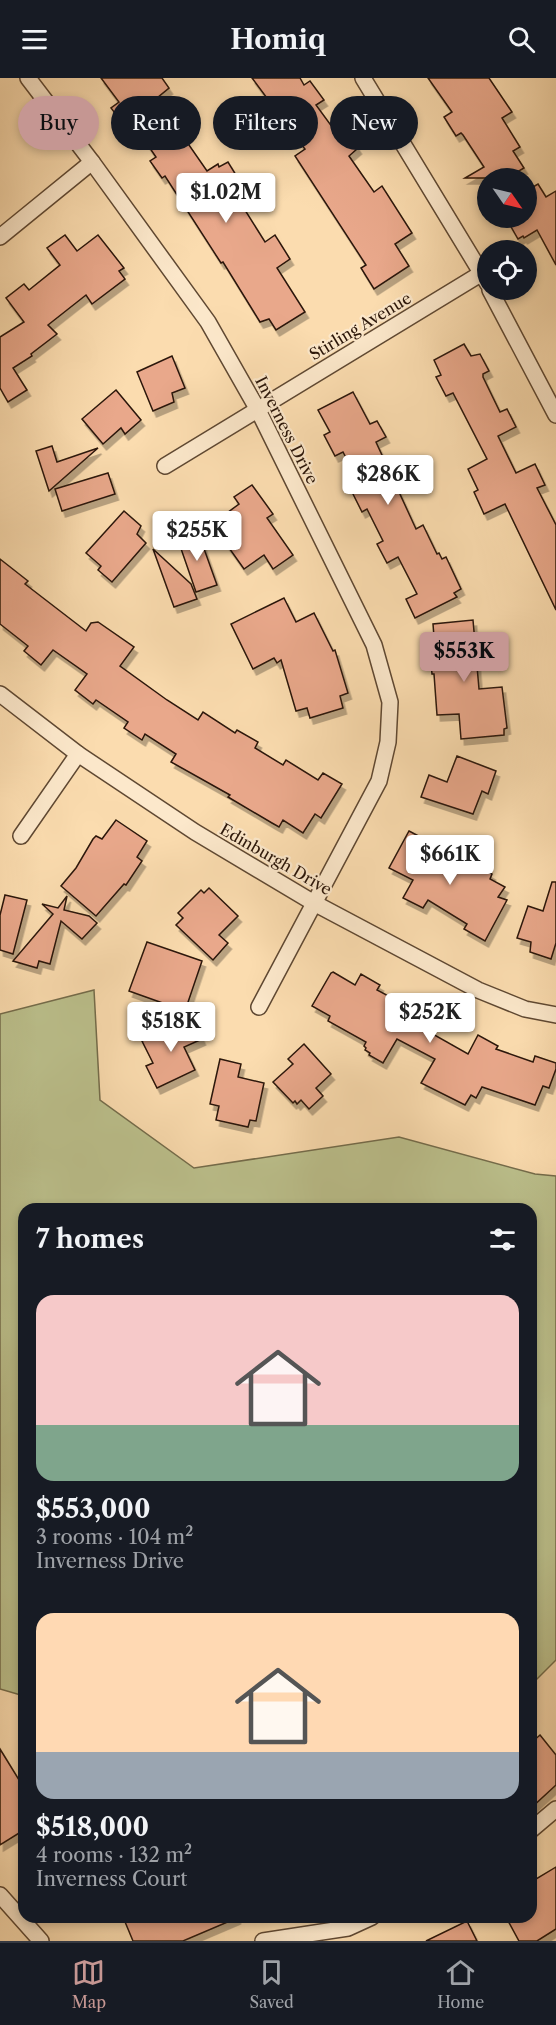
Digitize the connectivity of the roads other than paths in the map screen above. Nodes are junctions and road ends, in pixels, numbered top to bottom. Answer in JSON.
{"nodes":[{"id":1,"x":28,"y":78,"type":"edge"},
{"id":2,"x":363,"y":78,"type":"edge"},
{"id":3,"x":92,"y":162,"type":"junction"},
{"id":4,"x":0,"y":237,"type":"edge"},
{"id":5,"x":477,"y":266,"type":"edge"},
{"id":6,"x":477,"y":284,"type":"edge"},
{"id":7,"x":495,"y":300,"type":"edge"},
{"id":8,"x":258,"y":410,"type":"junction"},
{"id":9,"x":556,"y":415,"type":"edge"},
{"id":10,"x":165,"y":466,"type":"dead end"},
{"id":11,"x":0,"y":693,"type":"edge"},
{"id":12,"x":78,"y":754,"type":"junction"},
{"id":13,"x":21,"y":836,"type":"dead end"},
{"id":14,"x":314,"y":903,"type":"junction"},
{"id":15,"x":259,"y":1006,"type":"dead end"},
{"id":16,"x":556,"y":1015,"type":"edge"},
{"id":17,"x":556,"y":1809,"type":"edge"},
{"id":18,"x":537,"y":1825,"type":"edge"},
{"id":19,"x":0,"y":1895,"type":"edge"},
{"id":20,"x":18,"y":1915,"type":"edge"},
{"id":21,"x":25,"y":1923,"type":"edge"},
{"id":22,"x":359,"y":1923,"type":"edge"},
{"id":23,"x":41,"y":1941,"type":"edge"},
{"id":24,"x":263,"y":1941,"type":"edge"}],
"edges":[{"from":1,"to":3,"type":"street","name":"Inverness Drive"},
{"from":2,"to":5,"type":"street"},
{"from":3,"to":4,"type":"street"},
{"from":3,"to":8,"type":"street","name":"Inverness Drive"},
{"from":6,"to":8,"type":"street","name":"Stirling Avenue"},
{"from":7,"to":9,"type":"street"},
{"from":8,"to":10,"type":"street","name":"Stirling Avenue"},
{"from":8,"to":14,"type":"street","name":"Inverness Drive"},
{"from":11,"to":12,"type":"street","name":"Edinburgh Drive"},
{"from":12,"to":13,"type":"street"},
{"from":12,"to":14,"type":"street","name":"Edinburgh Drive"},
{"from":14,"to":15,"type":"street","name":"Inverness Drive"},
{"from":14,"to":16,"type":"street","name":"Edinburgh Drive"},
{"from":17,"to":18,"type":"street"},
{"from":19,"to":20,"type":"street"},
{"from":21,"to":23,"type":"street"},
{"from":22,"to":24,"type":"street"}]}
